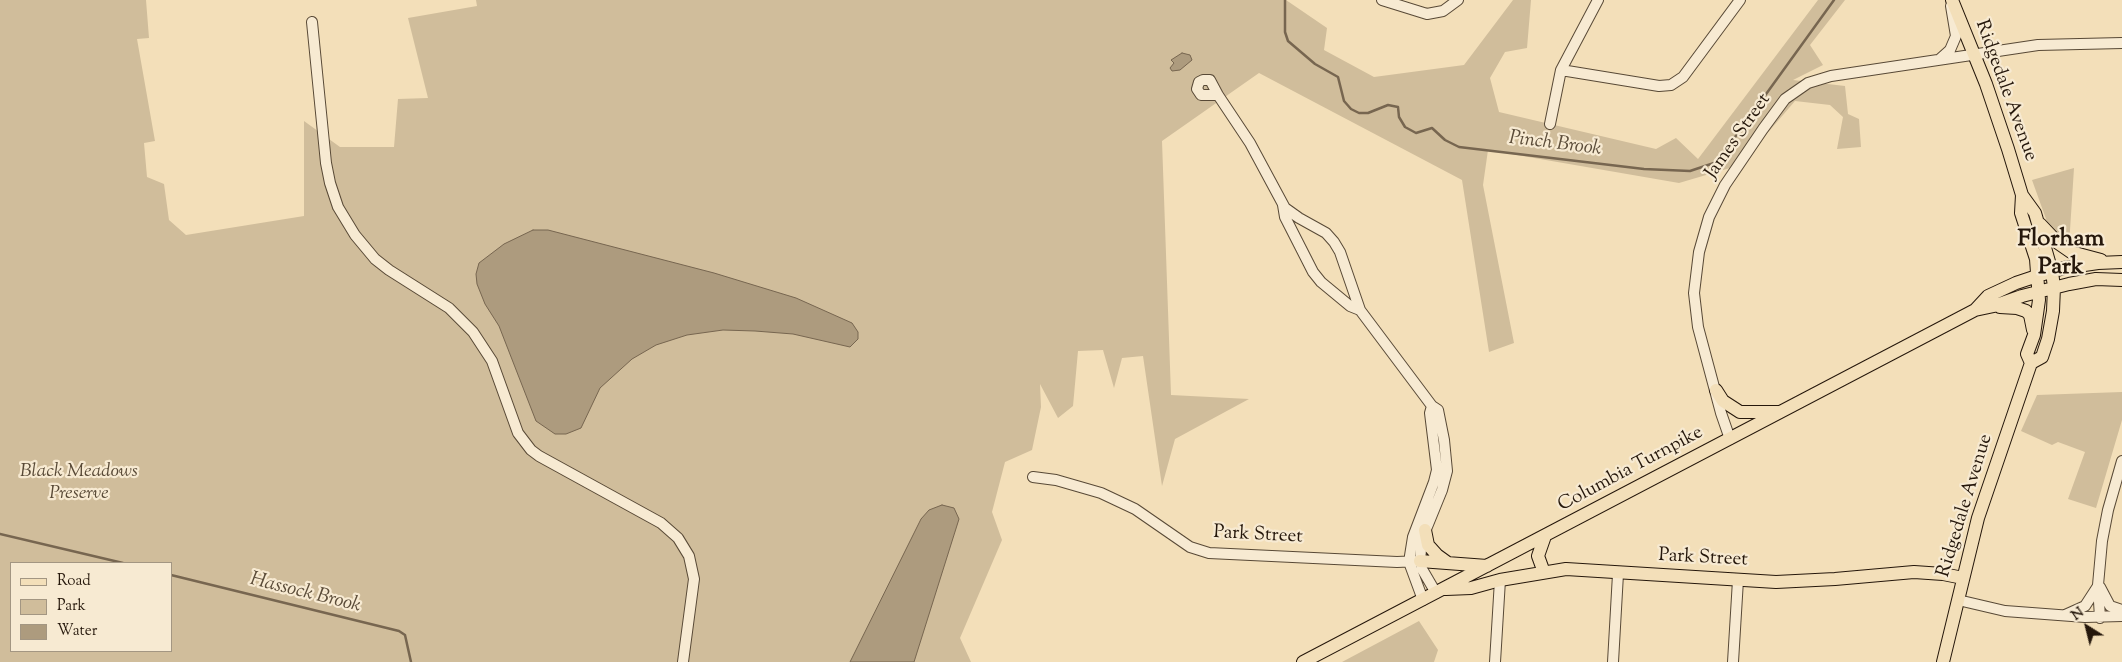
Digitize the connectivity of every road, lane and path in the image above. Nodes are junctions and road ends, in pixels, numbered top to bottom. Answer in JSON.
{"nodes":[{"id":1,"x":1382,"y":0,"type":"edge"},
{"id":2,"x":1458,"y":0,"type":"edge"},
{"id":3,"x":1598,"y":0,"type":"edge"},
{"id":4,"x":1740,"y":0,"type":"edge"},
{"id":5,"x":1951,"y":0,"type":"edge"},
{"id":6,"x":312,"y":22,"type":"dead end"},
{"id":7,"x":2122,"y":43,"type":"edge"},
{"id":8,"x":1974,"y":54,"type":"junction"},
{"id":9,"x":1940,"y":60,"type":"junction"},
{"id":10,"x":1561,"y":70,"type":"junction"},
{"id":11,"x":1218,"y":95,"type":"dead end"},
{"id":12,"x":1550,"y":124,"type":"dead end"},
{"id":13,"x":2022,"y":195,"type":"junction"},
{"id":14,"x":1283,"y":205,"type":"junction"},
{"id":15,"x":2037,"y":221,"type":"junction"},
{"id":16,"x":2116,"y":263,"type":"edge"},
{"id":17,"x":2052,"y":272,"type":"junction"},
{"id":18,"x":2037,"y":276,"type":"junction"},
{"id":19,"x":2122,"y":280,"type":"edge"},
{"id":20,"x":2054,"y":287,"type":"junction"},
{"id":21,"x":2039,"y":291,"type":"junction"},
{"id":22,"x":1994,"y":306,"type":"junction"},
{"id":23,"x":1360,"y":310,"type":"junction"},
{"id":24,"x":1975,"y":310,"type":"junction"},
{"id":25,"x":2034,"y":335,"type":"junction"},
{"id":26,"x":2031,"y":363,"type":"junction"},
{"id":27,"x":1716,"y":390,"type":"junction"},
{"id":28,"x":1432,"y":406,"type":"junction"},
{"id":29,"x":1781,"y":412,"type":"junction"},
{"id":30,"x":1730,"y":439,"type":"junction"},
{"id":31,"x":2122,"y":461,"type":"edge"},
{"id":32,"x":1034,"y":477,"type":"dead end"},
{"id":33,"x":1425,"y":530,"type":"junction"},
{"id":34,"x":1545,"y":536,"type":"junction"},
{"id":35,"x":1415,"y":561,"type":"junction"},
{"id":36,"x":1450,"y":564,"type":"junction"},
{"id":37,"x":1487,"y":566,"type":"junction"},
{"id":38,"x":1542,"y":567,"type":"junction"},
{"id":39,"x":1557,"y":570,"type":"junction"},
{"id":40,"x":1618,"y":574,"type":"junction"},
{"id":41,"x":1963,"y":578,"type":"junction"},
{"id":42,"x":1500,"y":580,"type":"junction"},
{"id":43,"x":1738,"y":580,"type":"junction"},
{"id":44,"x":2099,"y":585,"type":"junction"},
{"id":45,"x":1439,"y":591,"type":"junction"},
{"id":46,"x":1423,"y":600,"type":"junction"},
{"id":47,"x":1958,"y":600,"type":"junction"},
{"id":48,"x":2122,"y":610,"type":"edge"},
{"id":49,"x":2063,"y":616,"type":"junction"},
{"id":50,"x":2122,"y":616,"type":"edge"},
{"id":51,"x":2100,"y":618,"type":"junction"},
{"id":52,"x":683,"y":662,"type":"edge"},
{"id":53,"x":1303,"y":662,"type":"edge"},
{"id":54,"x":1495,"y":662,"type":"edge"},
{"id":55,"x":1613,"y":662,"type":"edge"},
{"id":56,"x":1733,"y":662,"type":"edge"},
{"id":57,"x":1943,"y":662,"type":"edge"}],
"edges":[{"from":1,"to":2,"type":"street"},
{"from":3,"to":10,"type":"street"},
{"from":4,"to":10,"type":"street"},
{"from":5,"to":8,"type":"main road","name":"Ridgedale Avenue"},
{"from":5,"to":9,"type":"street"},
{"from":6,"to":52,"type":"street"},
{"from":7,"to":8,"type":"street","name":"James Street"},
{"from":8,"to":9,"type":"street","name":"James Street"},
{"from":8,"to":13,"type":"main road","name":"Ridgedale Avenue"},
{"from":9,"to":27,"type":"street","name":"James Street"},
{"from":10,"to":12,"type":"street"},
{"from":11,"to":14,"type":"street"},
{"from":13,"to":15,"type":"main road","name":"Ridgedale Avenue"},
{"from":13,"to":18,"type":"main road","name":"Ridgedale Avenue"},
{"from":14,"to":23,"type":"street"},
{"from":14,"to":23,"type":"street"},
{"from":15,"to":16,"type":"main road"},
{"from":15,"to":17,"type":"main road","name":"Ridgedale Avenue"},
{"from":16,"to":17,"type":"main road","name":"Columbia Turnpike"},
{"from":17,"to":18,"type":"main road","name":"Columbia Turnpike"},
{"from":17,"to":20,"type":"main road","name":"Ridgedale Avenue"},
{"from":18,"to":21,"type":"main road","name":"Ridgedale Avenue"},
{"from":18,"to":24,"type":"main road","name":"Columbia Turnpike"},
{"from":19,"to":20,"type":"main road","name":"Columbia Turnpike"},
{"from":20,"to":21,"type":"main road","name":"Columbia Turnpike"},
{"from":20,"to":26,"type":"main road","name":"Ridgedale Avenue"},
{"from":21,"to":22,"type":"main road","name":"Columbia Turnpike"},
{"from":21,"to":25,"type":"main road","name":"Ridgedale Avenue"},
{"from":22,"to":24,"type":"main road","name":"Columbia Turnpike"},
{"from":22,"to":25,"type":"main road"},
{"from":23,"to":28,"type":"street"},
{"from":24,"to":29,"type":"main road","name":"Columbia Turnpike"},
{"from":25,"to":26,"type":"main road","name":"Ridgedale Avenue"},
{"from":26,"to":41,"type":"main road","name":"Ridgedale Avenue"},
{"from":27,"to":29,"type":"main road"},
{"from":27,"to":30,"type":"street","name":"James Street"},
{"from":28,"to":33,"type":"street"},
{"from":28,"to":35,"type":"street"},
{"from":29,"to":30,"type":"main road","name":"Columbia Turnpike"},
{"from":30,"to":34,"type":"main road","name":"Columbia Turnpike"},
{"from":31,"to":44,"type":"street"},
{"from":32,"to":35,"type":"street","name":"Park Street"},
{"from":33,"to":35,"type":"street"},
{"from":33,"to":36,"type":"main road"},
{"from":34,"to":37,"type":"main road","name":"Columbia Turnpike"},
{"from":34,"to":38,"type":"main road"},
{"from":35,"to":36,"type":"main road"},
{"from":35,"to":45,"type":"street"},
{"from":35,"to":46,"type":"street"},
{"from":36,"to":37,"type":"main road"},
{"from":37,"to":45,"type":"main road","name":"Columbia Turnpike"},
{"from":38,"to":39,"type":"main road"},
{"from":38,"to":42,"type":"main road"},
{"from":39,"to":40,"type":"main road","name":"Park Street"},
{"from":39,"to":42,"type":"main road","name":"Park Street"},
{"from":40,"to":43,"type":"main road","name":"Park Street"},
{"from":40,"to":55,"type":"street"},
{"from":41,"to":43,"type":"main road","name":"Park Street"},
{"from":41,"to":47,"type":"main road","name":"Ridgedale Avenue"},
{"from":42,"to":45,"type":"main road","name":"Park Street"},
{"from":42,"to":54,"type":"street"},
{"from":43,"to":56,"type":"street"},
{"from":44,"to":48,"type":"street"},
{"from":44,"to":49,"type":"street"},
{"from":44,"to":51,"type":"street"},
{"from":45,"to":46,"type":"main road","name":"Columbia Turnpike"},
{"from":46,"to":53,"type":"main road","name":"Columbia Turnpike"},
{"from":47,"to":49,"type":"street"},
{"from":47,"to":57,"type":"main road","name":"Ridgedale Avenue"},
{"from":49,"to":51,"type":"street"},
{"from":50,"to":51,"type":"street"}]}
